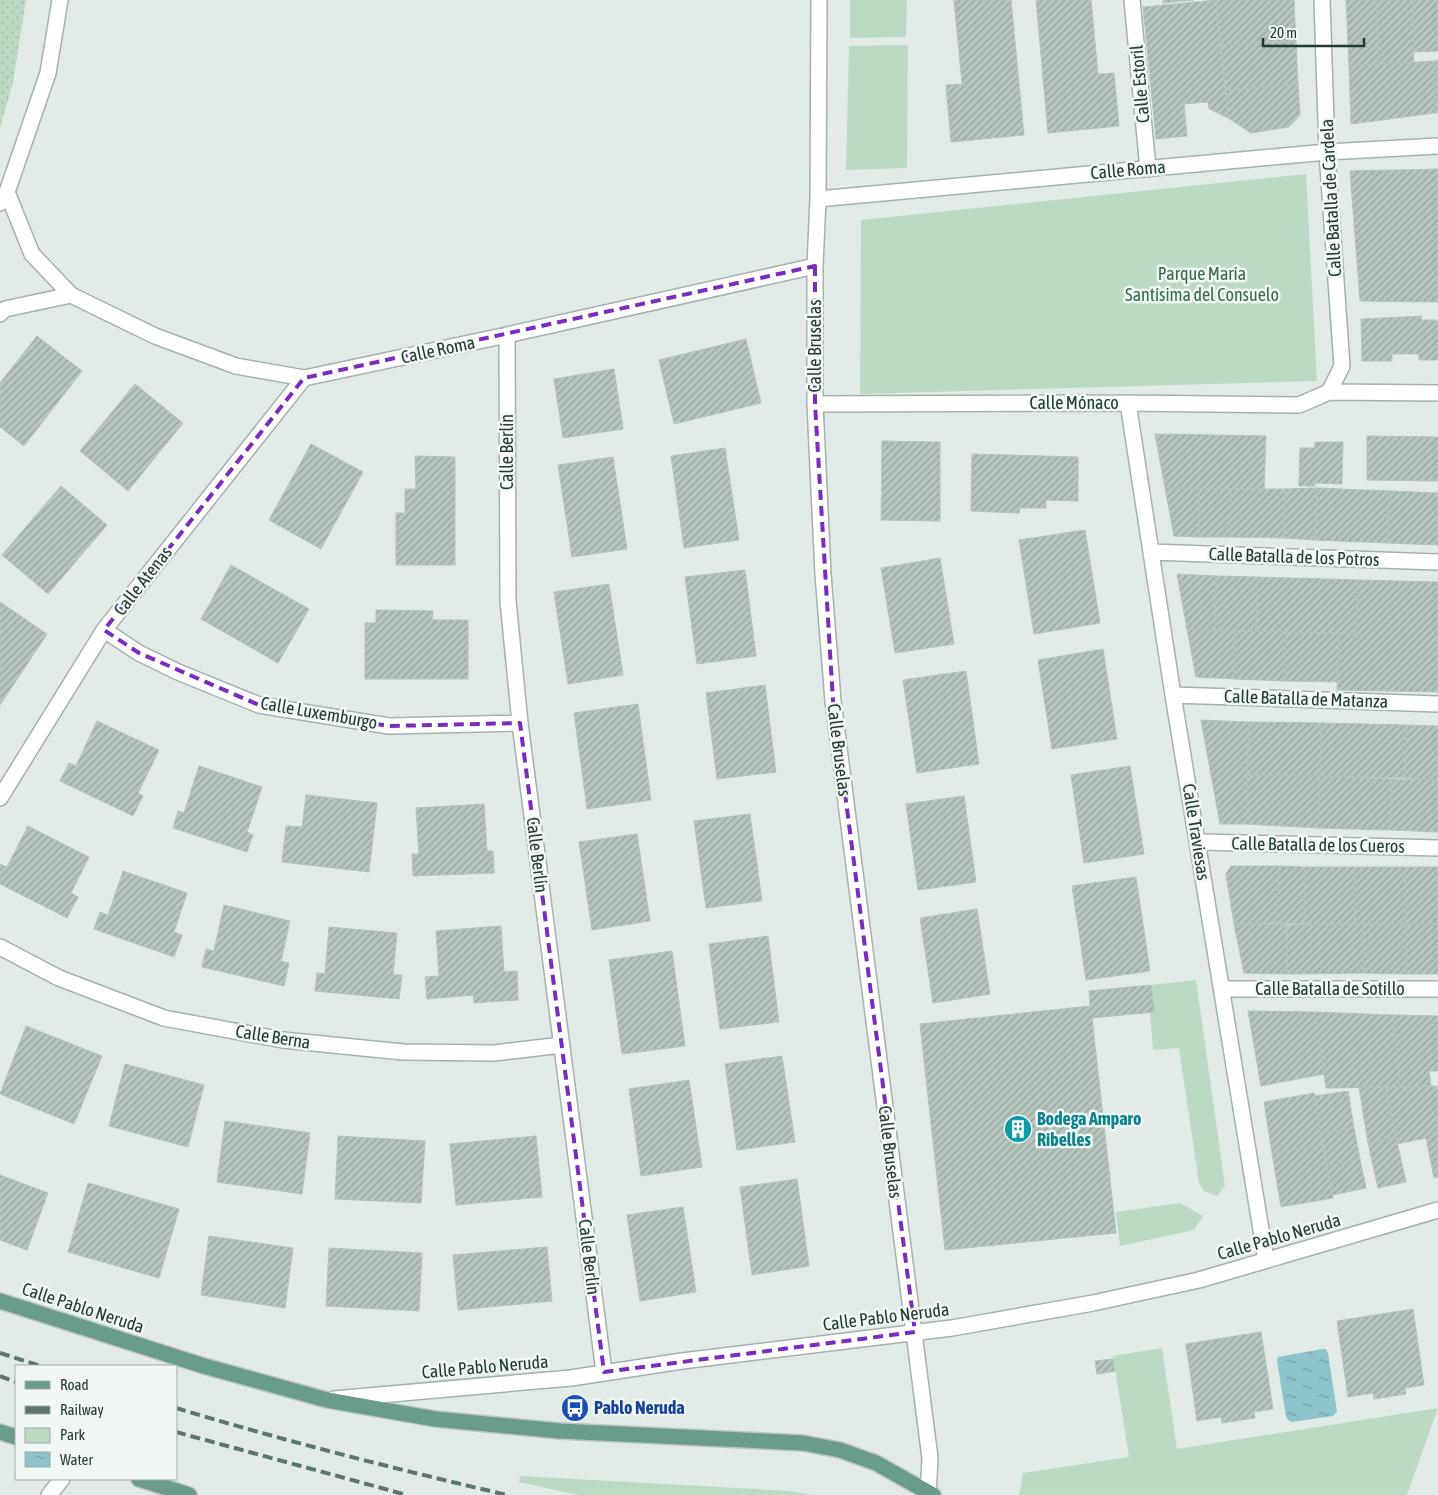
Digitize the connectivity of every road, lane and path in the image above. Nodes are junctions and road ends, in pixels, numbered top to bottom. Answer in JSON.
{"nodes":[{"id":1,"x":60,"y":0,"type":"edge"},
{"id":2,"x":820,"y":0,"type":"edge"},
{"id":3,"x":1132,"y":0,"type":"edge"},
{"id":4,"x":1322,"y":0,"type":"edge"},
{"id":5,"x":1438,"y":146,"type":"edge"},
{"id":6,"x":1327,"y":152,"type":"junction"},
{"id":7,"x":1148,"y":168,"type":"junction"},
{"id":8,"x":4,"y":197,"type":"edge"},
{"id":9,"x":818,"y":199,"type":"junction"},
{"id":10,"x":815,"y":266,"type":"junction"},
{"id":11,"x":71,"y":295,"type":"junction"},
{"id":12,"x":0,"y":314,"type":"edge"},
{"id":13,"x":507,"y":335,"type":"junction"},
{"id":14,"x":304,"y":378,"type":"junction"},
{"id":15,"x":1330,"y":392,"type":"junction"},
{"id":16,"x":1438,"y":393,"type":"edge"},
{"id":17,"x":1128,"y":403,"type":"junction"},
{"id":18,"x":815,"y":404,"type":"junction"},
{"id":19,"x":1151,"y":552,"type":"junction"},
{"id":20,"x":1438,"y":562,"type":"edge"},
{"id":21,"x":104,"y":630,"type":"junction"},
{"id":22,"x":1173,"y":695,"type":"junction"},
{"id":23,"x":1438,"y":704,"type":"edge"},
{"id":24,"x":520,"y":723,"type":"junction"},
{"id":25,"x":0,"y":798,"type":"edge"},
{"id":26,"x":1198,"y":842,"type":"junction"},
{"id":27,"x":1438,"y":848,"type":"edge"},
{"id":28,"x":0,"y":947,"type":"edge"},
{"id":29,"x":1222,"y":989,"type":"junction"},
{"id":30,"x":1438,"y":989,"type":"edge"},
{"id":31,"x":562,"y":1045,"type":"junction"},
{"id":32,"x":1438,"y":1210,"type":"edge"},
{"id":33,"x":1266,"y":1260,"type":"junction"},
{"id":34,"x":0,"y":1301,"type":"edge"},
{"id":35,"x":915,"y":1332,"type":"junction"},
{"id":36,"x":604,"y":1372,"type":"junction"},
{"id":37,"x":327,"y":1400,"type":"junction"},
{"id":38,"x":0,"y":1432,"type":"edge"},
{"id":39,"x":15,"y":1437,"type":"edge"},
{"id":40,"x":61,"y":1480,"type":"edge"},
{"id":41,"x":142,"y":1480,"type":"edge"},
{"id":42,"x":930,"y":1494,"type":"edge"},
{"id":43,"x":49,"y":1495,"type":"edge"},
{"id":44,"x":189,"y":1495,"type":"edge"}],
"edges":[{"from":1,"to":8,"type":"street"},
{"from":2,"to":9,"type":"street","name":"Calle Bruselas"},
{"from":3,"to":7,"type":"street","name":"Calle Estoril"},
{"from":4,"to":6,"type":"street","name":"Calle Batalla de Cardela"},
{"from":5,"to":6,"type":"street","name":"Calle Roma"},
{"from":6,"to":7,"type":"street","name":"Calle Roma"},
{"from":6,"to":15,"type":"street","name":"Calle Batalla de Cardela"},
{"from":7,"to":9,"type":"street","name":"Calle Roma"},
{"from":8,"to":11,"type":"street"},
{"from":9,"to":10,"type":"street","name":"Calle Bruselas"},
{"from":10,"to":13,"type":"street","name":"Calle Roma"},
{"from":10,"to":18,"type":"street","name":"Calle Bruselas"},
{"from":11,"to":12,"type":"street"},
{"from":11,"to":14,"type":"street","name":"Calle Roma"},
{"from":13,"to":14,"type":"street","name":"Calle Roma"},
{"from":13,"to":24,"type":"street","name":"Calle Berlín"},
{"from":14,"to":21,"type":"street","name":"Calle Atenas"},
{"from":15,"to":16,"type":"street"},
{"from":15,"to":17,"type":"street","name":"Calle Mónaco"},
{"from":17,"to":18,"type":"street","name":"Calle Mónaco"},
{"from":17,"to":19,"type":"street","name":"Calle Traviesas"},
{"from":18,"to":35,"type":"street","name":"Calle Bruselas"},
{"from":19,"to":20,"type":"street","name":"Calle Batalla de los Potros"},
{"from":19,"to":22,"type":"street","name":"Calle Traviesas"},
{"from":21,"to":24,"type":"street","name":"Calle Luxemburgo"},
{"from":21,"to":25,"type":"street","name":"Calle Atenas"},
{"from":22,"to":23,"type":"street","name":"Calle Batalla de Matanza"},
{"from":22,"to":26,"type":"street","name":"Calle Traviesas"},
{"from":24,"to":31,"type":"street","name":"Calle Berlín"},
{"from":26,"to":27,"type":"street","name":"Calle Batalla de los Cueros"},
{"from":26,"to":29,"type":"street","name":"Calle Traviesas"},
{"from":28,"to":31,"type":"street","name":"Calle Berna"},
{"from":29,"to":30,"type":"street","name":"Calle Batalla de Sotillo"},
{"from":29,"to":33,"type":"street","name":"Calle Traviesas"},
{"from":31,"to":36,"type":"street","name":"Calle Berlín"},
{"from":32,"to":33,"type":"street","name":"Calle Pablo Neruda"},
{"from":33,"to":35,"type":"street","name":"Calle Pablo Neruda"},
{"from":34,"to":37,"type":"main road","name":"Calle Pablo Neruda"},
{"from":35,"to":36,"type":"street","name":"Calle Pablo Neruda"},
{"from":35,"to":42,"type":"street","name":"Calle Bruselas"},
{"from":36,"to":37,"type":"street","name":"Calle Pablo Neruda"},
{"from":37,"to":42,"type":"main road","name":"Calle Pablo Neruda"},
{"from":38,"to":39,"type":"main road"},
{"from":40,"to":43,"type":"street"},
{"from":41,"to":44,"type":"main road"}]}
